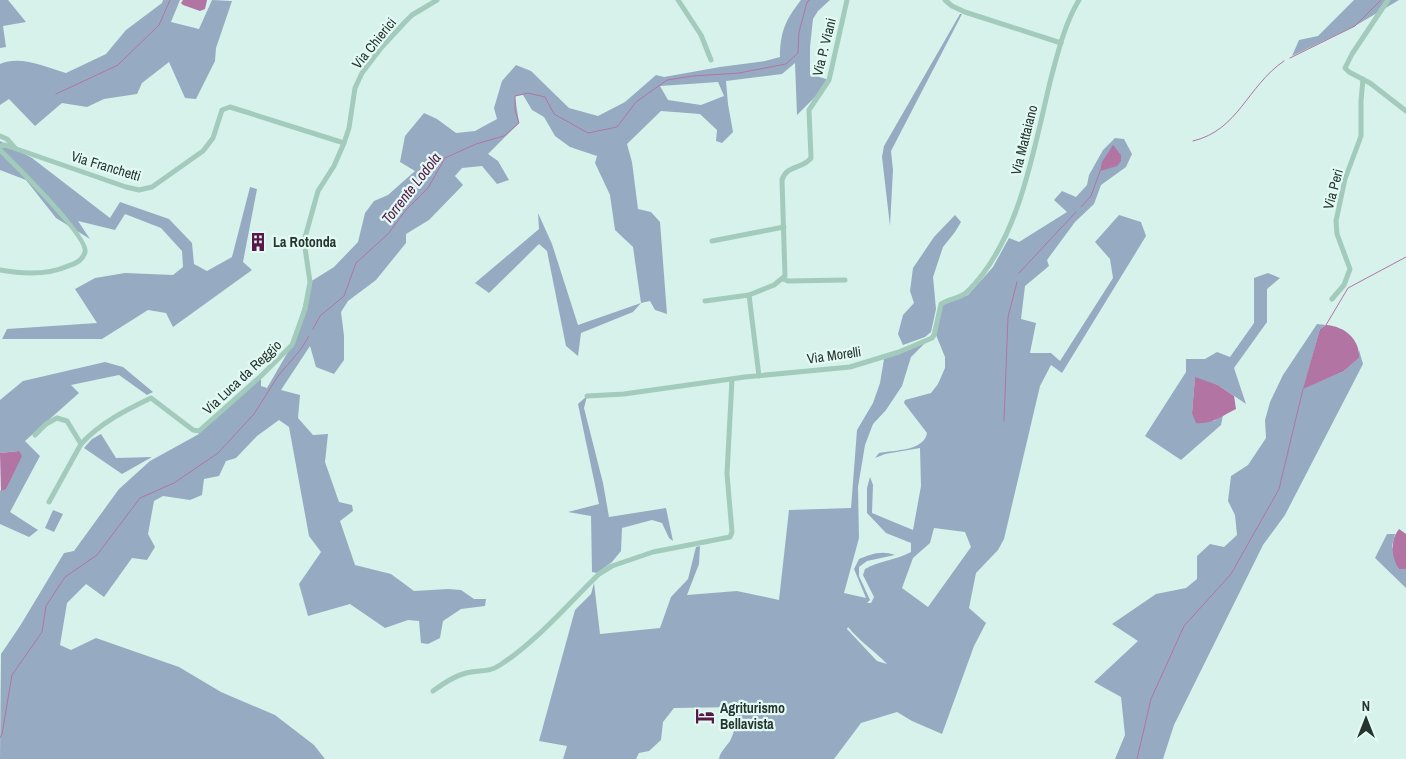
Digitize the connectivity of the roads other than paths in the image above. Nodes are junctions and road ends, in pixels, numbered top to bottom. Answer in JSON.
{"nodes":[{"id":1,"x":436,"y":0,"type":"edge"},
{"id":2,"x":678,"y":0,"type":"edge"},
{"id":3,"x":847,"y":0,"type":"edge"},
{"id":4,"x":946,"y":0,"type":"edge"},
{"id":5,"x":1079,"y":0,"type":"edge"},
{"id":6,"x":1388,"y":0,"type":"edge"},
{"id":7,"x":1061,"y":43,"type":"junction"},
{"id":8,"x":711,"y":60,"type":"dead end"},
{"id":9,"x":1363,"y":80,"type":"junction"},
{"id":10,"x":1406,"y":111,"type":"edge"},
{"id":11,"x":0,"y":136,"type":"edge"},
{"id":12,"x":344,"y":143,"type":"junction"},
{"id":13,"x":0,"y":148,"type":"edge"},
{"id":14,"x":16,"y":149,"type":"junction"},
{"id":15,"x":784,"y":227,"type":"junction"},
{"id":16,"x":712,"y":241,"type":"dead end"},
{"id":17,"x":0,"y":270,"type":"edge"},
{"id":18,"x":783,"y":279,"type":"junction"},
{"id":19,"x":845,"y":280,"type":"dead end"},
{"id":20,"x":749,"y":295,"type":"junction"},
{"id":21,"x":1332,"y":299,"type":"dead end"},
{"id":22,"x":705,"y":301,"type":"dead end"},
{"id":23,"x":934,"y":335,"type":"joint"},
{"id":24,"x":759,"y":376,"type":"junction"},
{"id":25,"x":732,"y":379,"type":"junction"},
{"id":26,"x":587,"y":396,"type":"dead end"},
{"id":27,"x":35,"y":435,"type":"dead end"},
{"id":28,"x":81,"y":444,"type":"junction"},
{"id":29,"x":49,"y":502,"type":"dead end"},
{"id":30,"x":433,"y":691,"type":"dead end"}],
"edges":[{"from":1,"to":12,"type":"street","name":"Via Chierici"},
{"from":2,"to":8,"type":"street"},
{"from":3,"to":15,"type":"street","name":"Via P. Viani"},
{"from":4,"to":7,"type":"street"},
{"from":5,"to":7,"type":"street","name":"Via Mattaiano"},
{"from":6,"to":9,"type":"street"},
{"from":7,"to":23,"type":"street","name":"Via Mattaiano"},
{"from":9,"to":10,"type":"street"},
{"from":9,"to":21,"type":"street","name":"Via Peri"},
{"from":11,"to":14,"type":"street"},
{"from":12,"to":14,"type":"street","name":"Via Franchetti"},
{"from":12,"to":28,"type":"street","name":"Via Luca da Reggio"},
{"from":13,"to":14,"type":"street","name":"Via Franchetti"},
{"from":13,"to":17,"type":"street","name":"Via Franchetti"},
{"from":15,"to":16,"type":"street"},
{"from":15,"to":18,"type":"street","name":"Via P. Viani"},
{"from":18,"to":19,"type":"street"},
{"from":18,"to":20,"type":"street"},
{"from":20,"to":22,"type":"street"},
{"from":20,"to":24,"type":"street"},
{"from":23,"to":24,"type":"street","name":"Via Morelli"},
{"from":24,"to":25,"type":"street","name":"Via Morelli"},
{"from":25,"to":26,"type":"street","name":"Via Morelli"},
{"from":25,"to":30,"type":"street"},
{"from":27,"to":28,"type":"street"},
{"from":28,"to":29,"type":"street","name":"Via Luca da Reggio"}]}
